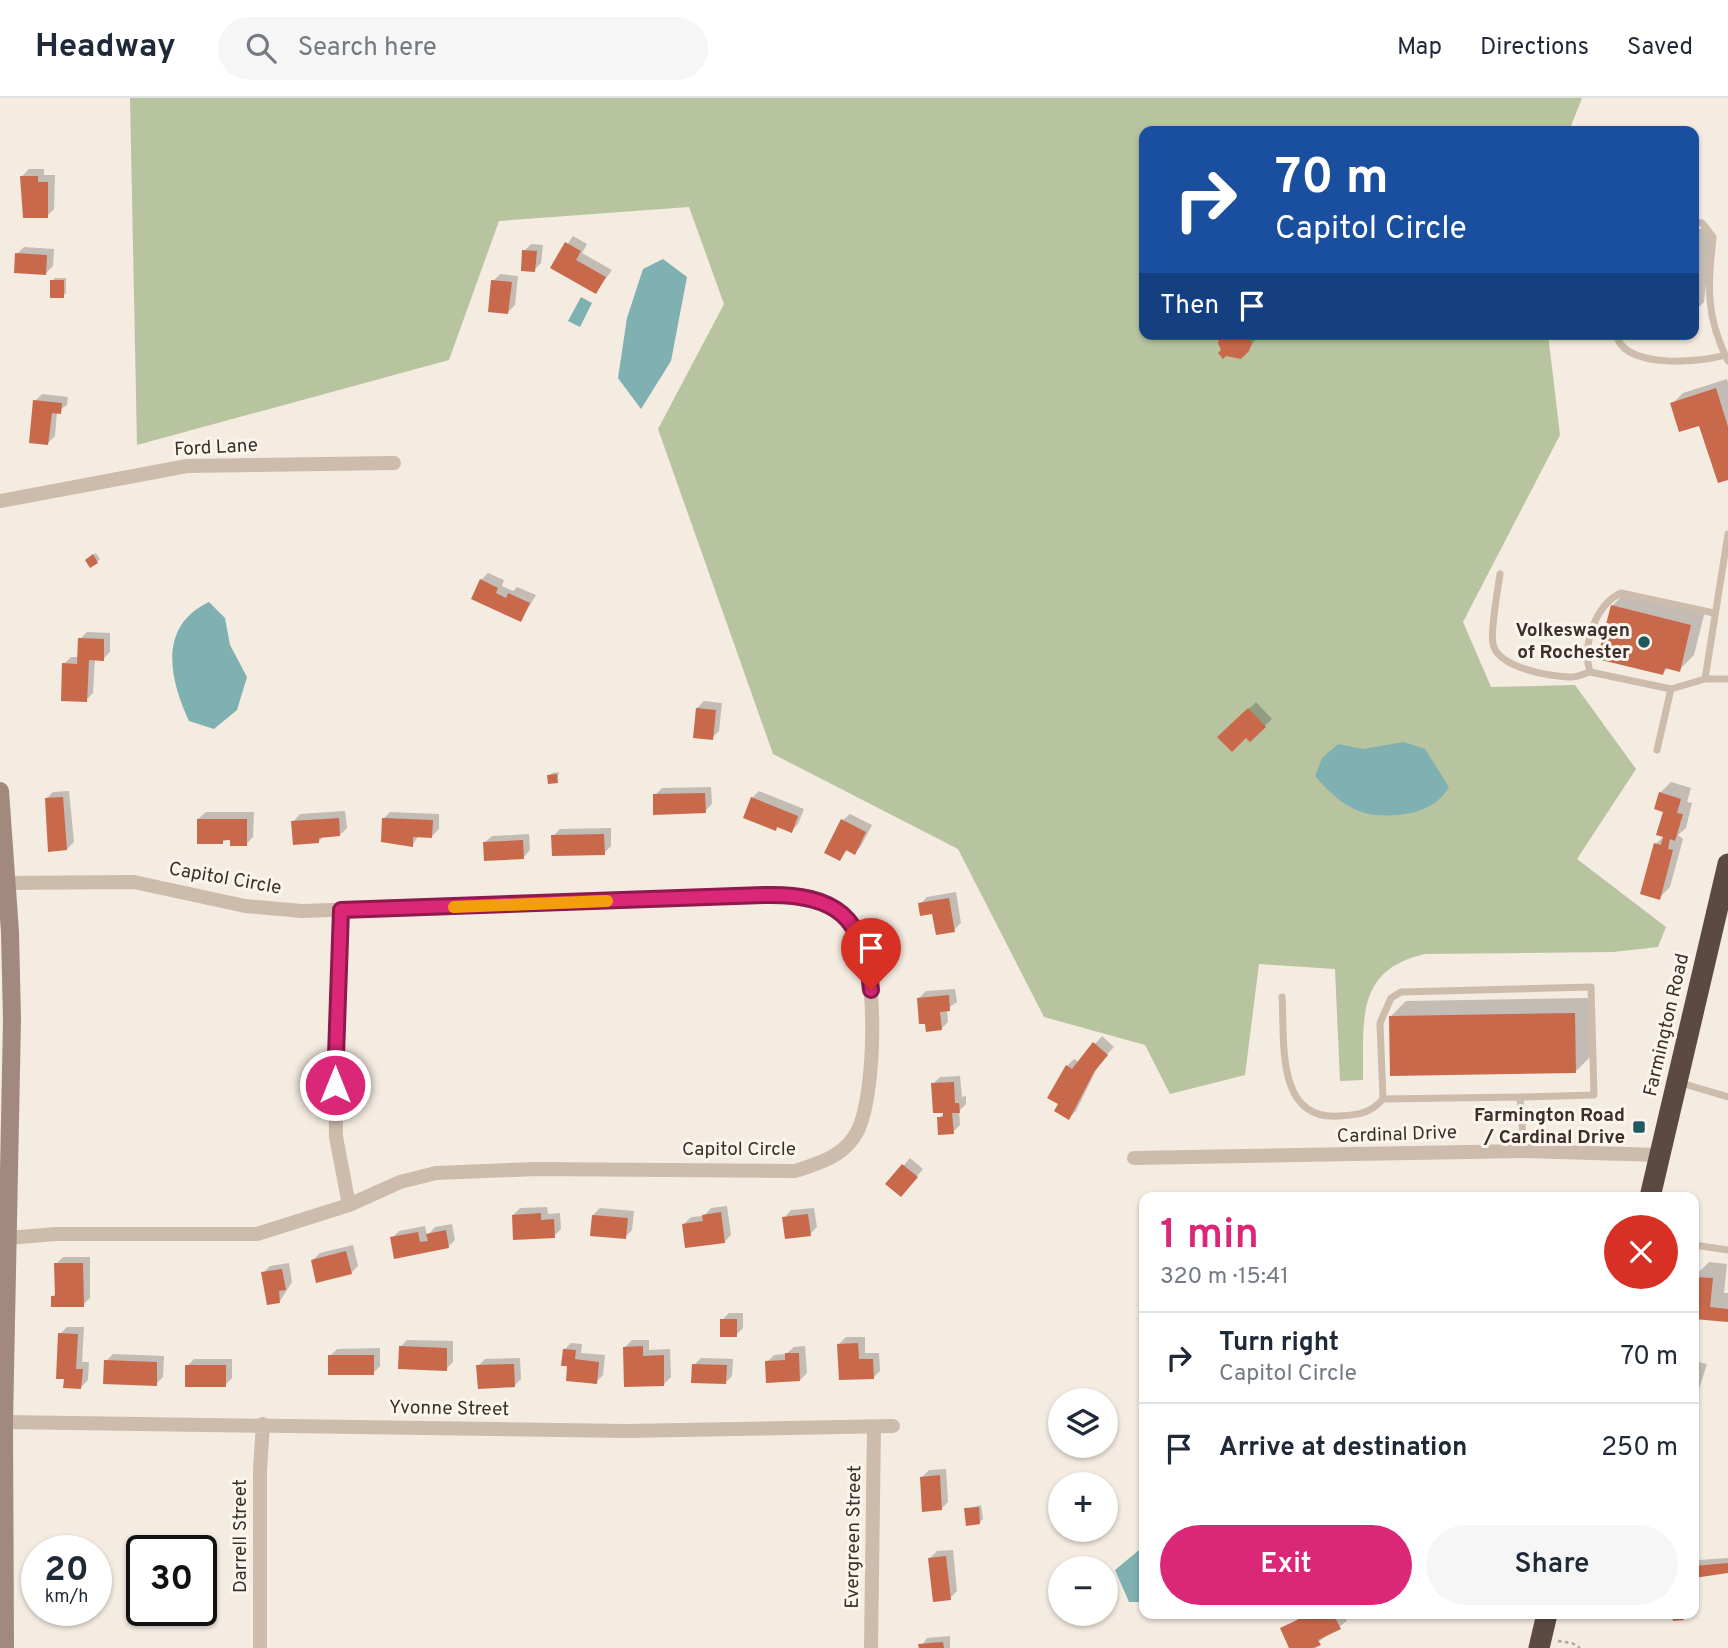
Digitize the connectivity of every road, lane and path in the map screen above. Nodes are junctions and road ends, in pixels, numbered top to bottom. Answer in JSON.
{"nodes":[{"id":1,"x":1699,"y":223,"type":"edge"},
{"id":2,"x":1618,"y":340,"type":"edge"},
{"id":3,"x":1726,"y":358,"type":"edge"},
{"id":4,"x":394,"y":463,"type":"dead end"},
{"id":5,"x":0,"y":501,"type":"edge"},
{"id":6,"x":1728,"y":534,"type":"edge"},
{"id":7,"x":1500,"y":574,"type":"dead end"},
{"id":8,"x":1714,"y":613,"type":"junction"},
{"id":9,"x":1590,"y":672,"type":"junction"},
{"id":10,"x":1705,"y":679,"type":"junction"},
{"id":11,"x":1728,"y":679,"type":"edge"},
{"id":12,"x":1671,"y":689,"type":"junction"},
{"id":13,"x":1657,"y":750,"type":"dead end"},
{"id":14,"x":0,"y":791,"type":"edge"},
{"id":15,"x":1727,"y":871,"type":"edge"},
{"id":16,"x":4,"y":882,"type":"edge"},
{"id":17,"x":341,"y":910,"type":"junction"},
{"id":18,"x":1282,"y":997,"type":"dead end"},
{"id":19,"x":1677,"y":1082,"type":"junction"},
{"id":20,"x":1520,"y":1097,"type":"junction"},
{"id":21,"x":1728,"y":1097,"type":"edge"},
{"id":22,"x":1383,"y":1099,"type":"junction"},
{"id":23,"x":1524,"y":1151,"type":"junction"},
{"id":24,"x":1660,"y":1155,"type":"junction"},
{"id":25,"x":1134,"y":1158,"type":"dead end"},
{"id":26,"x":1651,"y":1192,"type":"edge"},
{"id":27,"x":349,"y":1205,"type":"junction"},
{"id":28,"x":8,"y":1238,"type":"junction"},
{"id":29,"x":1699,"y":1246,"type":"edge"},
{"id":30,"x":1728,"y":1250,"type":"edge"},
{"id":31,"x":4,"y":1422,"type":"junction"},
{"id":32,"x":263,"y":1424,"type":"junction"},
{"id":33,"x":894,"y":1426,"type":"dead end"},
{"id":34,"x":874,"y":1427,"type":"junction"},
{"id":35,"x":1546,"y":1619,"type":"edge"},
{"id":36,"x":1540,"y":1643,"type":"edge"},
{"id":37,"x":5,"y":1648,"type":"edge"},
{"id":38,"x":260,"y":1648,"type":"edge"},
{"id":39,"x":871,"y":1648,"type":"edge"},
{"id":40,"x":1580,"y":1648,"type":"edge"}],
"edges":[{"from":1,"to":3,"type":"lane"},
{"from":2,"to":3,"type":"lane"},
{"from":4,"to":5,"type":"street","name":"Ford Lane"},
{"from":6,"to":8,"type":"lane"},
{"from":7,"to":9,"type":"lane"},
{"from":8,"to":9,"type":"lane"},
{"from":8,"to":10,"type":"lane"},
{"from":9,"to":12,"type":"lane"},
{"from":10,"to":11,"type":"lane"},
{"from":10,"to":12,"type":"lane"},
{"from":12,"to":13,"type":"lane"},
{"from":14,"to":16,"type":"street"},
{"from":15,"to":19,"type":"highway","name":"Farmington Road"},
{"from":16,"to":17,"type":"street","name":"Capitol Circle"},
{"from":16,"to":28,"type":"street"},
{"from":17,"to":27,"type":"street"},
{"from":17,"to":27,"type":"street","name":"Capitol Circle"},
{"from":18,"to":22,"type":"lane"},
{"from":19,"to":21,"type":"lane"},
{"from":19,"to":24,"type":"highway","name":"Farmington Road"},
{"from":20,"to":22,"type":"lane"},
{"from":20,"to":22,"type":"lane"},
{"from":20,"to":23,"type":"lane"},
{"from":23,"to":24,"type":"street","name":"Cardinal Drive"},
{"from":23,"to":25,"type":"street","name":"Cardinal Drive"},
{"from":24,"to":26,"type":"highway","name":"Farmington Road"},
{"from":27,"to":28,"type":"street","name":"Capitol Circle"},
{"from":28,"to":31,"type":"street"},
{"from":29,"to":30,"type":"lane"},
{"from":31,"to":32,"type":"street","name":"Yvonne Street"},
{"from":31,"to":37,"type":"street"},
{"from":32,"to":34,"type":"street","name":"Yvonne Street"},
{"from":32,"to":38,"type":"street","name":"Darrell Street"},
{"from":33,"to":34,"type":"street","name":"Yvonne Street"},
{"from":34,"to":39,"type":"street","name":"Evergreen Street"},
{"from":35,"to":36,"type":"highway"},
{"from":36,"to":40,"type":"path"}]}
